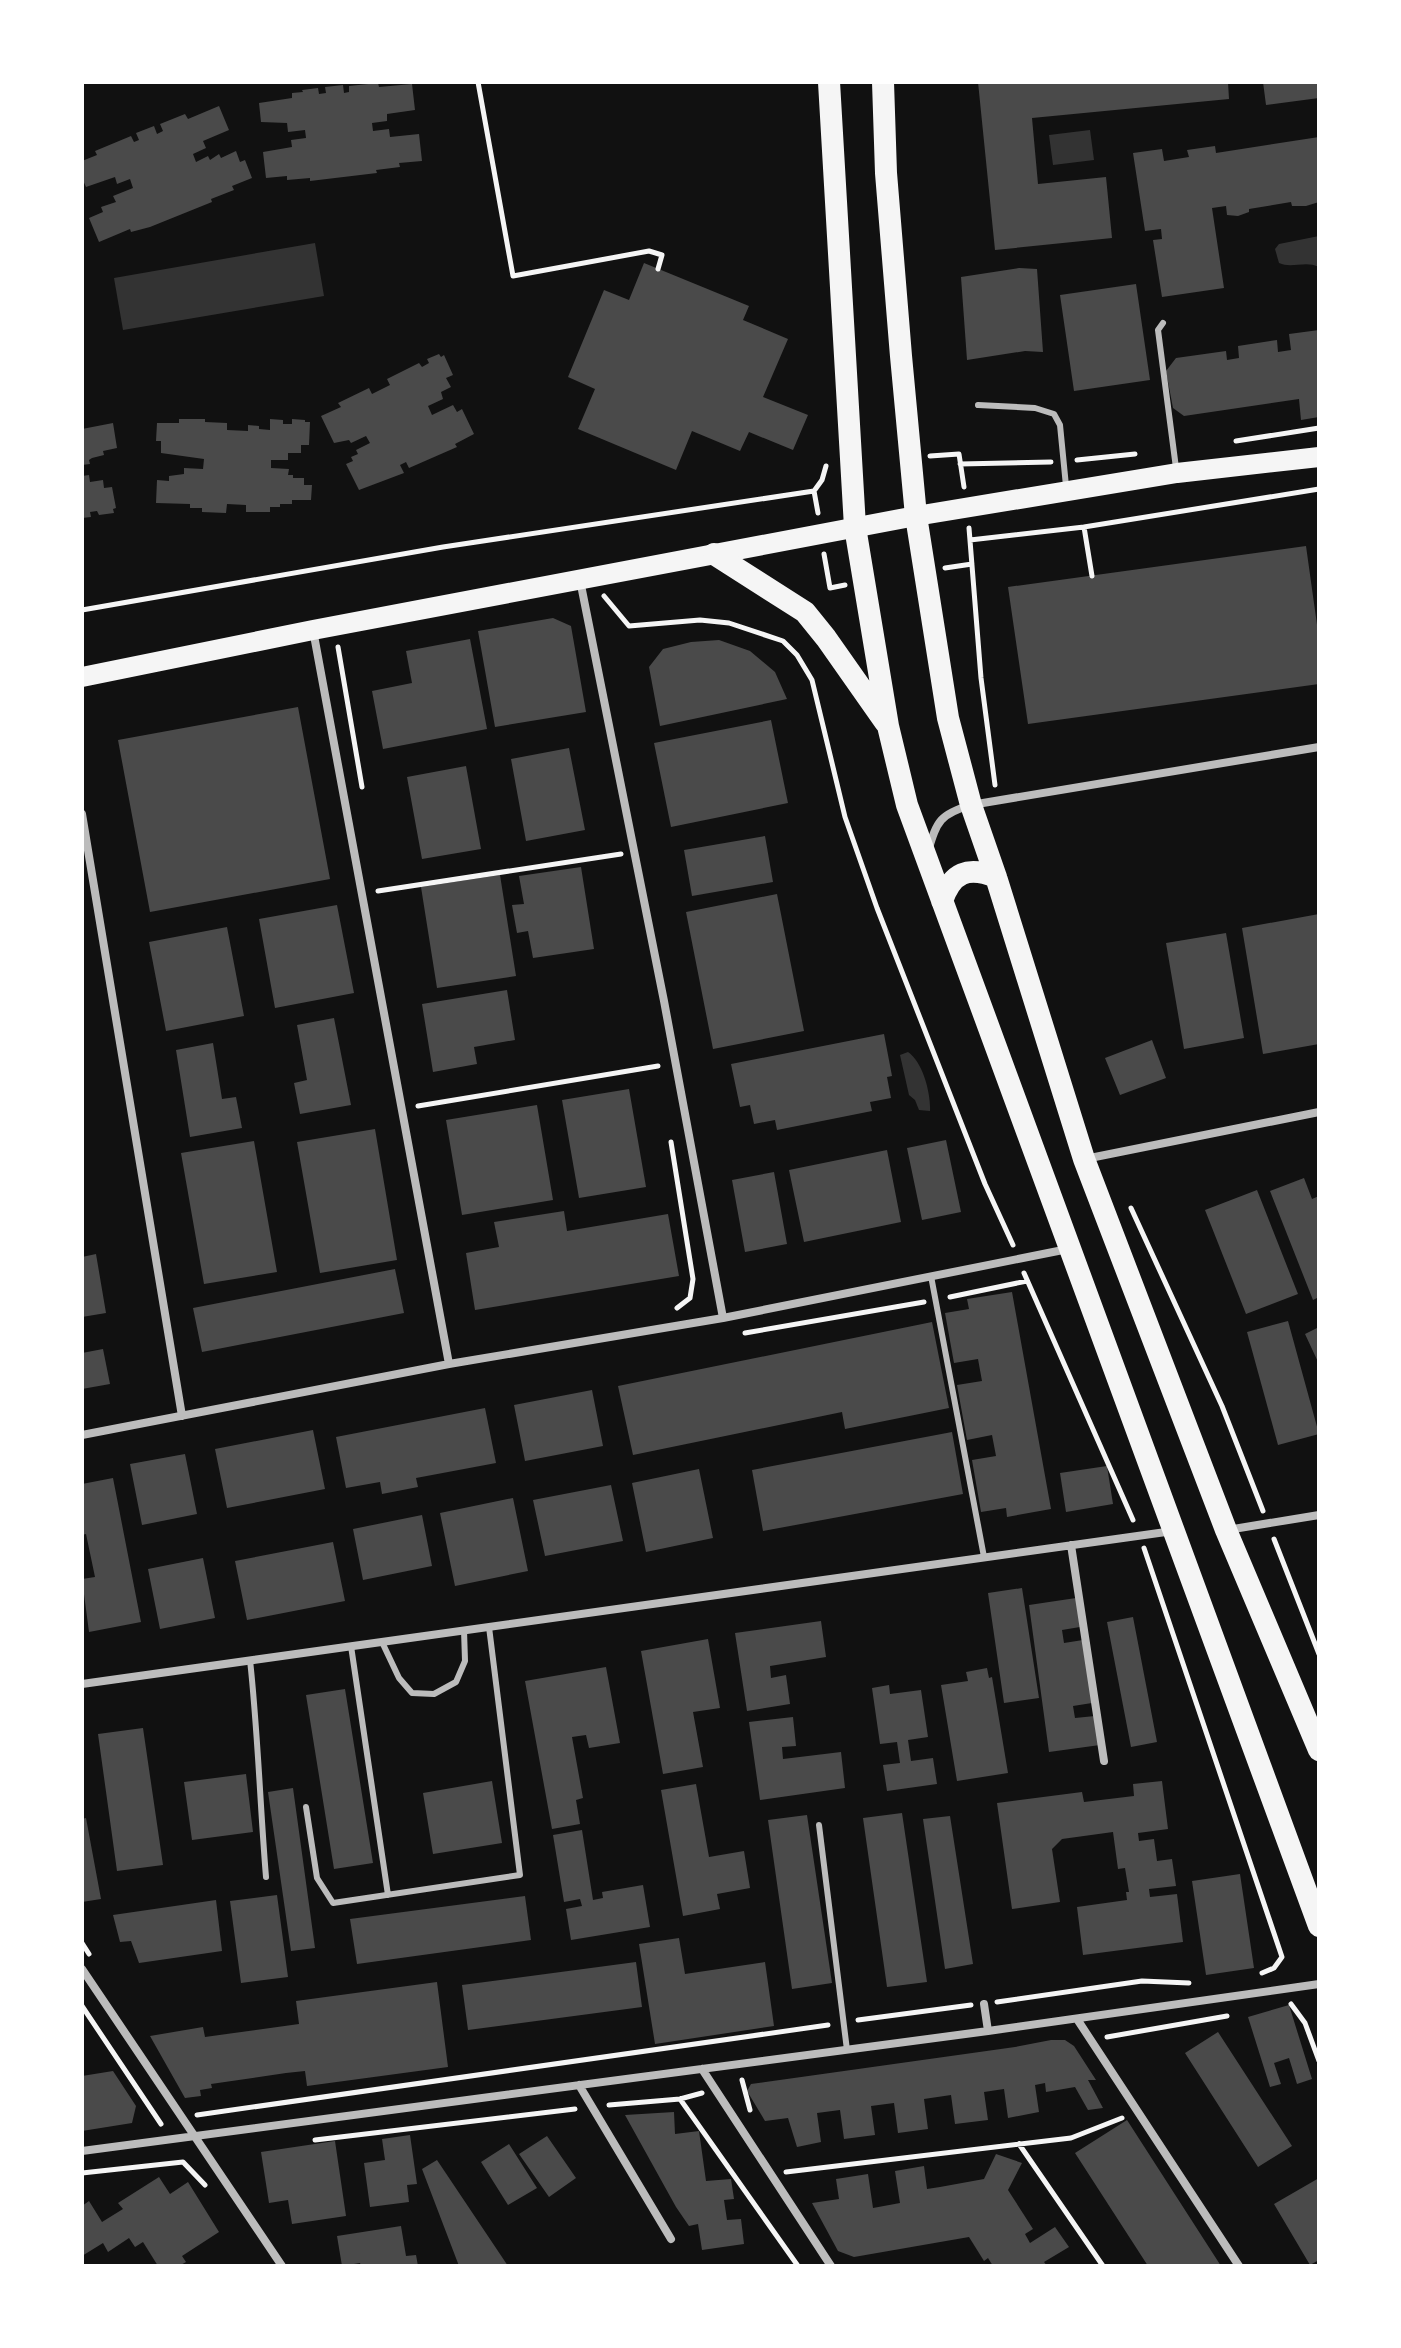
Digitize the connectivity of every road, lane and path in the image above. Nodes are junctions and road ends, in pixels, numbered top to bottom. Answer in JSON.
{"nodes":[{"id":1,"x":478,"y":82,"type":"edge"},
{"id":2,"x":829,"y":82,"type":"edge"},
{"id":3,"x":883,"y":82,"type":"edge"},
{"id":4,"x":658,"y":269,"type":"dead end"},
{"id":5,"x":1163,"y":323,"type":"dead end"},
{"id":6,"x":978,"y":405,"type":"dead end"},
{"id":7,"x":1319,"y":428,"type":"edge"},
{"id":8,"x":1232,"y":441,"type":"dead end"},
{"id":9,"x":1174,"y":451,"type":"junction"},
{"id":10,"x":1319,"y":457,"type":"edge"},
{"id":11,"x":1065,"y":462,"type":"junction"},
{"id":12,"x":960,"y":464,"type":"dead end"},
{"id":13,"x":1177,"y":473,"type":"junction"},
{"id":14,"x":1319,"y":489,"type":"edge"},
{"id":15,"x":1067,"y":490,"type":"junction"},
{"id":16,"x":814,"y":491,"type":"dead end"},
{"id":17,"x":916,"y":516,"type":"junction"},
{"id":18,"x":855,"y":527,"type":"junction"},
{"id":19,"x":1084,"y":527,"type":"junction"},
{"id":20,"x":970,"y":540,"type":"dead end"},
{"id":21,"x":714,"y":554,"type":"junction"},
{"id":22,"x":972,"y":564,"type":"dead end"},
{"id":23,"x":1092,"y":576,"type":"dead end"},
{"id":24,"x":581,"y":588,"type":"junction"},
{"id":25,"x":82,"y":610,"type":"edge"},
{"id":26,"x":315,"y":638,"type":"junction"},
{"id":27,"x":82,"y":677,"type":"edge"},
{"id":28,"x":888,"y":726,"type":"junction"},
{"id":29,"x":1319,"y":747,"type":"edge"},
{"id":30,"x":364,"y":798,"type":"dead end"},
{"id":31,"x":997,"y":801,"type":"junction"},
{"id":32,"x":971,"y":805,"type":"junction"},
{"id":33,"x":82,"y":814,"type":"edge"},
{"id":34,"x":618,"y":839,"type":"dead end"},
{"id":35,"x":634,"y":852,"type":"junction"},
{"id":36,"x":621,"y":854,"type":"junction"},
{"id":37,"x":926,"y":859,"type":"junction"},
{"id":38,"x":623,"y":869,"type":"dead end"},
{"id":39,"x":996,"y":877,"type":"junction"},
{"id":40,"x":379,"y":891,"type":"junction"},
{"id":41,"x":362,"y":893,"type":"junction"},
{"id":42,"x":942,"y":901,"type":"junction"},
{"id":43,"x":382,"y":904,"type":"dead end"},
{"id":44,"x":660,"y":1077,"type":"dead end"},
{"id":45,"x":416,"y":1098,"type":"dead end"},
{"id":46,"x":1319,"y":1112,"type":"edge"},
{"id":47,"x":670,"y":1138,"type":"dead end"},
{"id":48,"x":1084,"y":1159,"type":"junction"},
{"id":49,"x":1128,"y":1203,"type":"dead end"},
{"id":50,"x":1069,"y":1249,"type":"junction"},
{"id":51,"x":1020,"y":1259,"type":"junction"},
{"id":52,"x":931,"y":1276,"type":"junction"},
{"id":53,"x":671,"y":1309,"type":"dead end"},
{"id":54,"x":723,"y":1318,"type":"junction"},
{"id":55,"x":449,"y":1364,"type":"junction"},
{"id":56,"x":182,"y":1416,"type":"junction"},
{"id":57,"x":82,"y":1435,"type":"edge"},
{"id":58,"x":1319,"y":1515,"type":"edge"},
{"id":59,"x":1268,"y":1523,"type":"junction"},
{"id":60,"x":1226,"y":1530,"type":"junction"},
{"id":61,"x":1174,"y":1531,"type":"junction"},
{"id":62,"x":1139,"y":1535,"type":"junction"},
{"id":63,"x":1071,"y":1545,"type":"junction"},
{"id":64,"x":984,"y":1557,"type":"junction"},
{"id":65,"x":489,"y":1627,"type":"junction"},
{"id":66,"x":464,"y":1630,"type":"junction"},
{"id":67,"x":382,"y":1642,"type":"junction"},
{"id":68,"x":351,"y":1646,"type":"junction"},
{"id":69,"x":1319,"y":1654,"type":"edge"},
{"id":70,"x":250,"y":1660,"type":"junction"},
{"id":71,"x":82,"y":1684,"type":"edge"},
{"id":72,"x":1319,"y":1750,"type":"edge"},
{"id":73,"x":1104,"y":1761,"type":"dead end"},
{"id":74,"x":306,"y":1807,"type":"dead end"},
{"id":75,"x":819,"y":1825,"type":"dead end"},
{"id":76,"x":266,"y":1877,"type":"dead end"},
{"id":77,"x":388,"y":1895,"type":"junction"},
{"id":78,"x":1319,"y":1926,"type":"edge"},
{"id":79,"x":82,"y":1969,"type":"edge"},
{"id":80,"x":1249,"y":1975,"type":"dead end"},
{"id":81,"x":1201,"y":1981,"type":"dead end"},
{"id":82,"x":1319,"y":1984,"type":"edge"},
{"id":83,"x":984,"y":2004,"type":"junction"},
{"id":84,"x":82,"y":2006,"type":"edge"},
{"id":85,"x":1077,"y":2019,"type":"junction"},
{"id":86,"x":842,"y":2023,"type":"junction"},
{"id":87,"x":1305,"y":2023,"type":"dead end"},
{"id":88,"x":988,"y":2031,"type":"junction"},
{"id":89,"x":847,"y":2050,"type":"junction"},
{"id":90,"x":1319,"y":2061,"type":"edge"},
{"id":91,"x":702,"y":2069,"type":"junction"},
{"id":92,"x":579,"y":2085,"type":"junction"},
{"id":93,"x":680,"y":2099,"type":"dead end"},
{"id":94,"x":592,"y":2107,"type":"junction"},
{"id":95,"x":196,"y":2116,"type":"dead end"},
{"id":96,"x":1122,"y":2118,"type":"dead end"},
{"id":97,"x":286,"y":2124,"type":"junction"},
{"id":98,"x":195,"y":2135,"type":"junction"},
{"id":99,"x":171,"y":2139,"type":"junction"},
{"id":100,"x":1019,"y":2144,"type":"junction"},
{"id":101,"x":82,"y":2151,"type":"edge"},
{"id":102,"x":82,"y":2173,"type":"edge"},
{"id":103,"x":785,"y":2173,"type":"dead end"},
{"id":104,"x":211,"y":2193,"type":"dead end"},
{"id":105,"x":671,"y":2239,"type":"dead end"},
{"id":106,"x":282,"y":2266,"type":"edge"},
{"id":107,"x":798,"y":2266,"type":"edge"},
{"id":108,"x":831,"y":2266,"type":"edge"},
{"id":109,"x":1103,"y":2266,"type":"edge"},
{"id":110,"x":1239,"y":2266,"type":"edge"}],
"edges":[{"from":1,"to":4,"type":"path"},
{"from":2,"to":18,"type":"highway"},
{"from":3,"to":17,"type":"highway"},
{"from":5,"to":9,"type":"lane"},
{"from":6,"to":11,"type":"lane"},
{"from":7,"to":8,"type":"path"},
{"from":9,"to":11,"type":"path"},
{"from":9,"to":13,"type":"lane"},
{"from":10,"to":13,"type":"main road"},
{"from":11,"to":12,"type":"path"},
{"from":11,"to":15,"type":"lane"},
{"from":13,"to":15,"type":"main road"},
{"from":14,"to":19,"type":"path"},
{"from":15,"to":17,"type":"main road"},
{"from":16,"to":25,"type":"path"},
{"from":17,"to":18,"type":"main road"},
{"from":17,"to":32,"type":"highway"},
{"from":18,"to":21,"type":"main road"},
{"from":18,"to":28,"type":"highway"},
{"from":19,"to":20,"type":"path"},
{"from":19,"to":23,"type":"path"},
{"from":21,"to":24,"type":"main road"},
{"from":21,"to":28,"type":"highway"},
{"from":22,"to":31,"type":"path"},
{"from":24,"to":26,"type":"main road"},
{"from":24,"to":35,"type":"street"},
{"from":24,"to":51,"type":"path"},
{"from":26,"to":27,"type":"main road"},
{"from":26,"to":30,"type":"path"},
{"from":26,"to":41,"type":"street"},
{"from":28,"to":37,"type":"highway"},
{"from":29,"to":31,"type":"street"},
{"from":31,"to":32,"type":"street"},
{"from":32,"to":37,"type":"street"},
{"from":32,"to":39,"type":"highway"},
{"from":33,"to":56,"type":"street"},
{"from":34,"to":36,"type":"path"},
{"from":35,"to":36,"type":"path"},
{"from":35,"to":54,"type":"street"},
{"from":36,"to":38,"type":"path"},
{"from":36,"to":40,"type":"path"},
{"from":37,"to":42,"type":"highway"},
{"from":39,"to":42,"type":"highway"},
{"from":39,"to":48,"type":"highway"},
{"from":40,"to":41,"type":"path"},
{"from":40,"to":43,"type":"path"},
{"from":41,"to":55,"type":"street"},
{"from":42,"to":50,"type":"highway"},
{"from":44,"to":45,"type":"path"},
{"from":46,"to":48,"type":"street"},
{"from":47,"to":53,"type":"path"},
{"from":48,"to":60,"type":"highway"},
{"from":49,"to":59,"type":"path"},
{"from":50,"to":51,"type":"street"},
{"from":50,"to":61,"type":"highway"},
{"from":51,"to":52,"type":"street"},
{"from":51,"to":62,"type":"path"},
{"from":52,"to":54,"type":"street"},
{"from":52,"to":64,"type":"lane"},
{"from":54,"to":55,"type":"street"},
{"from":55,"to":56,"type":"street"},
{"from":56,"to":57,"type":"street"},
{"from":58,"to":59,"type":"street"},
{"from":59,"to":60,"type":"street"},
{"from":59,"to":69,"type":"path"},
{"from":60,"to":72,"type":"highway"},
{"from":61,"to":62,"type":"street"},
{"from":61,"to":78,"type":"highway"},
{"from":62,"to":63,"type":"street"},
{"from":62,"to":80,"type":"path"},
{"from":63,"to":64,"type":"street"},
{"from":63,"to":73,"type":"street"},
{"from":64,"to":65,"type":"street"},
{"from":65,"to":66,"type":"street"},
{"from":65,"to":77,"type":"lane"},
{"from":66,"to":67,"type":"street"},
{"from":66,"to":67,"type":"lane"},
{"from":67,"to":68,"type":"street"},
{"from":68,"to":70,"type":"street"},
{"from":68,"to":77,"type":"lane"},
{"from":70,"to":71,"type":"street"},
{"from":70,"to":76,"type":"lane"},
{"from":74,"to":77,"type":"lane"},
{"from":75,"to":86,"type":"lane"},
{"from":79,"to":98,"type":"street"},
{"from":81,"to":83,"type":"path"},
{"from":82,"to":85,"type":"street"},
{"from":83,"to":86,"type":"path"},
{"from":83,"to":88,"type":"street"},
{"from":84,"to":99,"type":"path"},
{"from":85,"to":88,"type":"street"},
{"from":85,"to":110,"type":"street"},
{"from":86,"to":89,"type":"lane"},
{"from":86,"to":95,"type":"path"},
{"from":87,"to":90,"type":"path"},
{"from":88,"to":89,"type":"street"},
{"from":89,"to":91,"type":"street"},
{"from":91,"to":92,"type":"street"},
{"from":91,"to":108,"type":"street"},
{"from":92,"to":94,"type":"street"},
{"from":92,"to":97,"type":"street"},
{"from":93,"to":107,"type":"path"},
{"from":94,"to":97,"type":"path"},
{"from":94,"to":105,"type":"street"},
{"from":96,"to":100,"type":"path"},
{"from":97,"to":98,"type":"street"},
{"from":98,"to":99,"type":"street"},
{"from":98,"to":106,"type":"street"},
{"from":99,"to":101,"type":"street"},
{"from":100,"to":103,"type":"path"},
{"from":100,"to":109,"type":"path"},
{"from":102,"to":104,"type":"path"}]}
